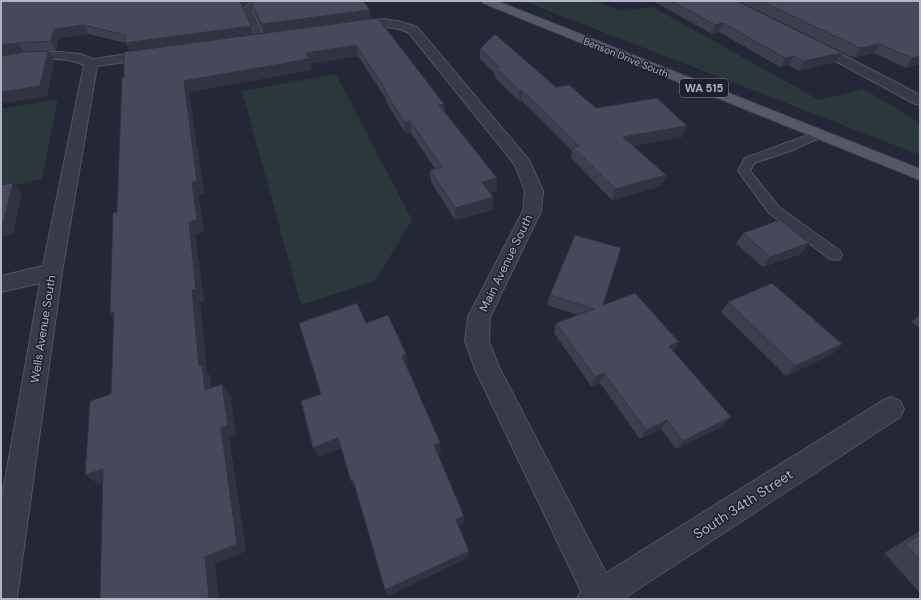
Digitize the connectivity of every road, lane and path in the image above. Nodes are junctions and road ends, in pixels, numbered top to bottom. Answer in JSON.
{"nodes":[{"id":1,"x":263,"y":1,"type":"edge"},
{"id":2,"x":487,"y":1,"type":"edge"},
{"id":3,"x":338,"y":28,"type":"edge"},
{"id":4,"x":276,"y":37,"type":"edge"},
{"id":5,"x":261,"y":39,"type":"junction"},
{"id":6,"x":804,"y":39,"type":"edge"},
{"id":7,"x":245,"y":41,"type":"edge"},
{"id":8,"x":168,"y":52,"type":"edge"},
{"id":9,"x":1,"y":60,"type":"edge"},
{"id":10,"x":91,"y":63,"type":"junction"},
{"id":11,"x":920,"y":101,"type":"edge"},
{"id":12,"x":819,"y":134,"type":"junction"},
{"id":13,"x":920,"y":175,"type":"edge"},
{"id":14,"x":835,"y":255,"type":"dead end"},
{"id":15,"x":52,"y":272,"type":"junction"},
{"id":16,"x":1,"y":284,"type":"edge"},
{"id":17,"x":891,"y":409,"type":"dead end"},
{"id":18,"x":1,"y":597,"type":"edge"},
{"id":19,"x":599,"y":598,"type":"edge"}],
"edges":[{"from":1,"to":5,"type":"lane"},
{"from":2,"to":12,"type":"main road","name":"Benson Drive South","number":"WA 515"},
{"from":3,"to":19,"type":"street","name":"Main Avenue South"},
{"from":4,"to":5,"type":"street"},
{"from":5,"to":7,"type":"street"},
{"from":6,"to":11,"type":"street"},
{"from":8,"to":10,"type":"street"},
{"from":9,"to":10,"type":"street"},
{"from":10,"to":15,"type":"street","name":"Wells Avenue South"},
{"from":12,"to":13,"type":"main road","name":"Benson Drive South","number":"WA 515"},
{"from":12,"to":14,"type":"lane"},
{"from":15,"to":16,"type":"street"},
{"from":15,"to":18,"type":"street","name":"Wells Avenue South"},
{"from":17,"to":19,"type":"street","name":"South 34th Street"}]}
